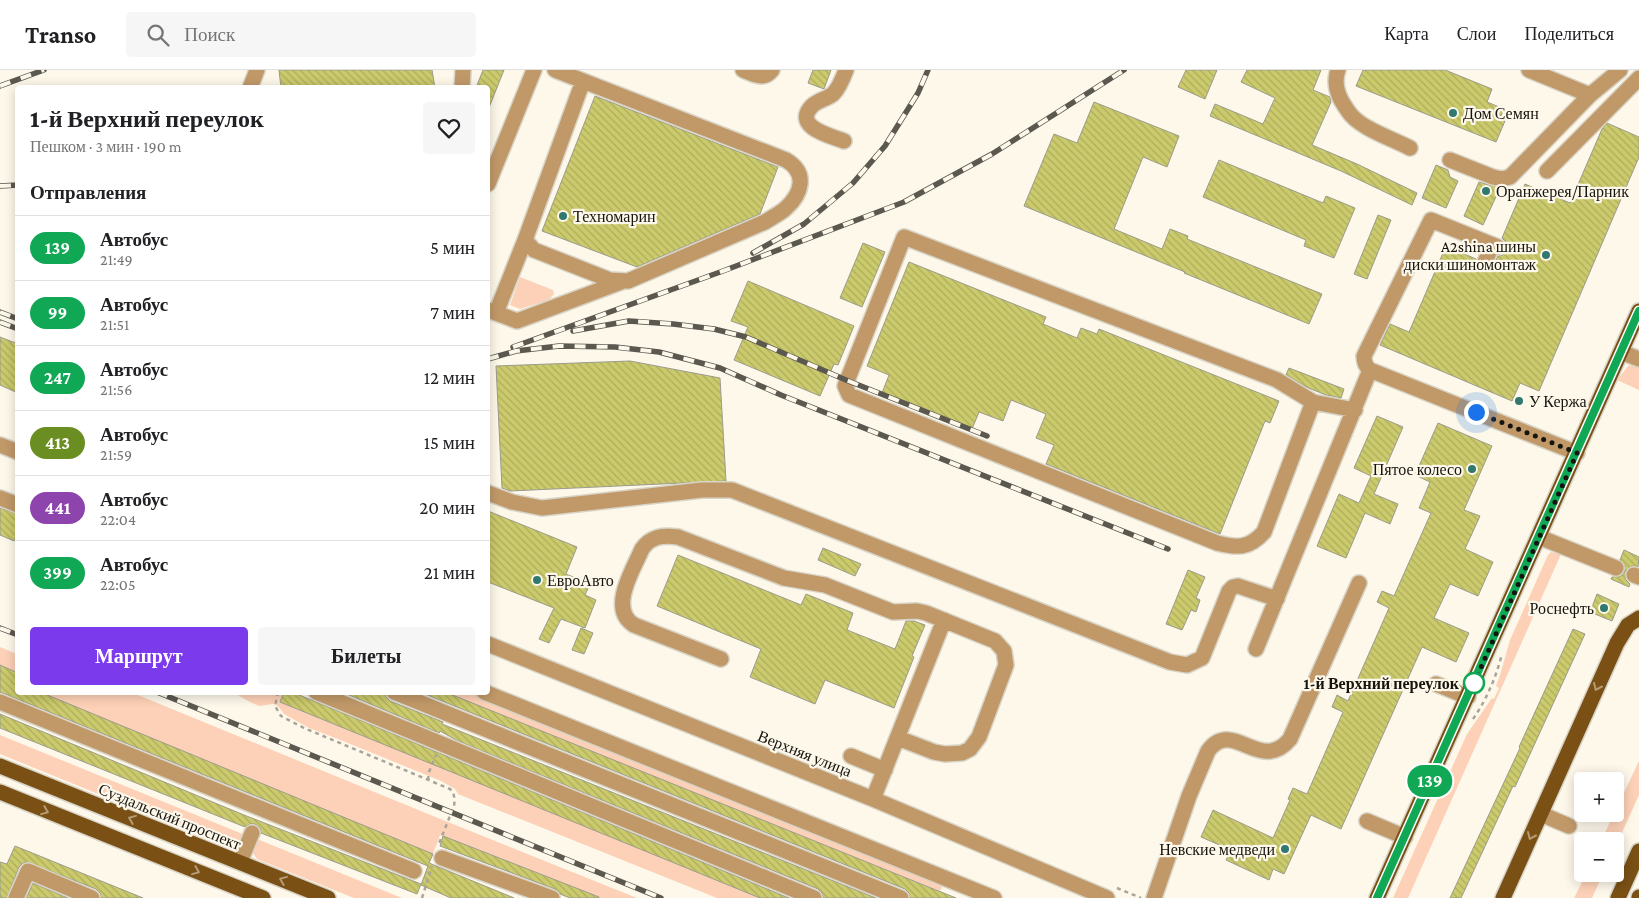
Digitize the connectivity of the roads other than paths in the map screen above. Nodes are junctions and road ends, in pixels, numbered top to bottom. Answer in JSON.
{"nodes":[{"id":1,"x":257,"y":70,"type":"edge"},
{"id":2,"x":463,"y":70,"type":"edge"},
{"id":3,"x":534,"y":70,"type":"edge"},
{"id":4,"x":556,"y":70,"type":"edge"},
{"id":5,"x":743,"y":70,"type":"edge"},
{"id":6,"x":772,"y":70,"type":"edge"},
{"id":7,"x":846,"y":70,"type":"edge"},
{"id":8,"x":1338,"y":70,"type":"edge"},
{"id":9,"x":1530,"y":70,"type":"edge"},
{"id":10,"x":1620,"y":70,"type":"edge"},
{"id":11,"x":1639,"y":78,"type":"edge"},
{"id":12,"x":583,"y":81,"type":"junction"},
{"id":13,"x":251,"y":85,"type":"edge"},
{"id":14,"x":462,"y":85,"type":"edge"},
{"id":15,"x":1590,"y":95,"type":"junction"},
{"id":16,"x":844,"y":140,"type":"dead end"},
{"id":17,"x":1410,"y":148,"type":"dead end"},
{"id":18,"x":1450,"y":160,"type":"dead end"},
{"id":19,"x":1547,"y":171,"type":"dead end"},
{"id":20,"x":490,"y":179,"type":"edge"},
{"id":21,"x":525,"y":240,"type":"junction"},
{"id":22,"x":1485,"y":262,"type":"dead end"},
{"id":23,"x":622,"y":282,"type":"junction"},
{"id":24,"x":492,"y":311,"type":"edge"},
{"id":25,"x":1639,"y":311,"type":"edge"},
{"id":26,"x":1621,"y":352,"type":"junction"},
{"id":27,"x":1639,"y":358,"type":"edge"},
{"id":28,"x":1370,"y":370,"type":"junction"},
{"id":29,"x":1313,"y":402,"type":"junction"},
{"id":30,"x":1355,"y":410,"type":"junction"},
{"id":31,"x":0,"y":445,"type":"edge"},
{"id":32,"x":15,"y":451,"type":"edge"},
{"id":33,"x":1577,"y":453,"type":"junction"},
{"id":34,"x":490,"y":494,"type":"edge"},
{"id":35,"x":0,"y":498,"type":"edge"},
{"id":36,"x":15,"y":504,"type":"edge"},
{"id":37,"x":1540,"y":536,"type":"junction"},
{"id":38,"x":1616,"y":568,"type":"dead end"},
{"id":39,"x":1359,"y":583,"type":"dead end"},
{"id":40,"x":1277,"y":598,"type":"junction"},
{"id":41,"x":1639,"y":618,"type":"edge"},
{"id":42,"x":944,"y":620,"type":"junction"},
{"id":43,"x":490,"y":645,"type":"edge"},
{"id":44,"x":1256,"y":650,"type":"dead end"},
{"id":45,"x":721,"y":659,"type":"dead end"},
{"id":46,"x":1436,"y":684,"type":"dead end"},
{"id":47,"x":490,"y":694,"type":"edge"},
{"id":48,"x":323,"y":695,"type":"edge"},
{"id":49,"x":401,"y":695,"type":"edge"},
{"id":50,"x":1468,"y":697,"type":"junction"},
{"id":51,"x":0,"y":702,"type":"edge"},
{"id":52,"x":898,"y":738,"type":"junction"},
{"id":53,"x":851,"y":756,"type":"dead end"},
{"id":54,"x":0,"y":766,"type":"edge"},
{"id":55,"x":885,"y":770,"type":"junction"},
{"id":56,"x":0,"y":792,"type":"edge"},
{"id":57,"x":873,"y":799,"type":"junction"},
{"id":58,"x":1541,"y":814,"type":"junction"},
{"id":59,"x":1367,"y":821,"type":"dead end"},
{"id":60,"x":1569,"y":826,"type":"dead end"},
{"id":61,"x":252,"y":833,"type":"dead end"},
{"id":62,"x":1405,"y":837,"type":"junction"},
{"id":63,"x":1639,"y":851,"type":"edge"},
{"id":64,"x":437,"y":857,"type":"road end"},
{"id":65,"x":240,"y":862,"type":"junction"},
{"id":66,"x":414,"y":871,"type":"dead end"},
{"id":67,"x":60,"y":892,"type":"edge"},
{"id":68,"x":971,"y":894,"type":"edge"},
{"id":69,"x":16,"y":898,"type":"edge"},
{"id":70,"x":92,"y":898,"type":"edge"},
{"id":71,"x":263,"y":898,"type":"edge"},
{"id":72,"x":328,"y":898,"type":"edge"},
{"id":73,"x":552,"y":898,"type":"edge"},
{"id":74,"x":814,"y":898,"type":"edge"},
{"id":75,"x":901,"y":898,"type":"edge"},
{"id":76,"x":994,"y":898,"type":"edge"},
{"id":77,"x":1107,"y":898,"type":"edge"},
{"id":78,"x":1154,"y":898,"type":"edge"},
{"id":79,"x":1377,"y":898,"type":"edge"},
{"id":80,"x":1503,"y":898,"type":"edge"},
{"id":81,"x":1618,"y":898,"type":"edge"}],
"edges":[{"from":1,"to":13,"type":"street"},
{"from":2,"to":14,"type":"street"},
{"from":3,"to":20,"type":"street"},
{"from":4,"to":12,"type":"street"},
{"from":5,"to":6,"type":"street"},
{"from":7,"to":16,"type":"street"},
{"from":8,"to":17,"type":"street"},
{"from":9,"to":15,"type":"street"},
{"from":10,"to":15,"type":"street"},
{"from":11,"to":19,"type":"street"},
{"from":12,"to":21,"type":"street"},
{"from":12,"to":23,"type":"street"},
{"from":15,"to":18,"type":"street"},
{"from":21,"to":23,"type":"street"},
{"from":21,"to":24,"type":"street"},
{"from":22,"to":28,"type":"street"},
{"from":23,"to":24,"type":"street"},
{"from":25,"to":26,"type":"main road"},
{"from":26,"to":27,"type":"street"},
{"from":26,"to":33,"type":"main road"},
{"from":28,"to":30,"type":"street"},
{"from":28,"to":33,"type":"street"},
{"from":29,"to":29,"type":"street"},
{"from":29,"to":30,"type":"street"},
{"from":30,"to":40,"type":"street"},
{"from":31,"to":32,"type":"street"},
{"from":33,"to":37,"type":"main road"},
{"from":34,"to":40,"type":"street"},
{"from":35,"to":36,"type":"street"},
{"from":37,"to":38,"type":"street"},
{"from":37,"to":50,"type":"main road"},
{"from":39,"to":78,"type":"street"},
{"from":40,"to":44,"type":"street"},
{"from":41,"to":58,"type":"main road","one_way":true},
{"from":42,"to":45,"type":"street"},
{"from":42,"to":52,"type":"street"},
{"from":42,"to":52,"type":"street"},
{"from":43,"to":57,"type":"street","name":"Верхняя улица"},
{"from":46,"to":50,"type":"street"},
{"from":47,"to":68,"type":"street"},
{"from":48,"to":74,"type":"street"},
{"from":49,"to":75,"type":"street"},
{"from":50,"to":62,"type":"main road"},
{"from":51,"to":66,"type":"street"},
{"from":52,"to":55,"type":"street"},
{"from":53,"to":55,"type":"street"},
{"from":65,"to":54,"type":"main road","name":"Суздальский проспект","one_way":true},
{"from":55,"to":57,"type":"street"},
{"from":56,"to":71,"type":"main road","one_way":true},
{"from":57,"to":77,"type":"street","name":"Верхняя улица"},
{"from":58,"to":60,"type":"street"},
{"from":58,"to":80,"type":"main road","one_way":true},
{"from":59,"to":62,"type":"street"},
{"from":61,"to":65,"type":"street"},
{"from":62,"to":79,"type":"main road"},
{"from":63,"to":81,"type":"main road"},
{"from":64,"to":73,"type":"street"},
{"from":72,"to":65,"type":"main road","name":"Суздальский проспект","one_way":true},
{"from":67,"to":69,"type":"street"},
{"from":67,"to":70,"type":"street"},
{"from":68,"to":76,"type":"street"}]}
